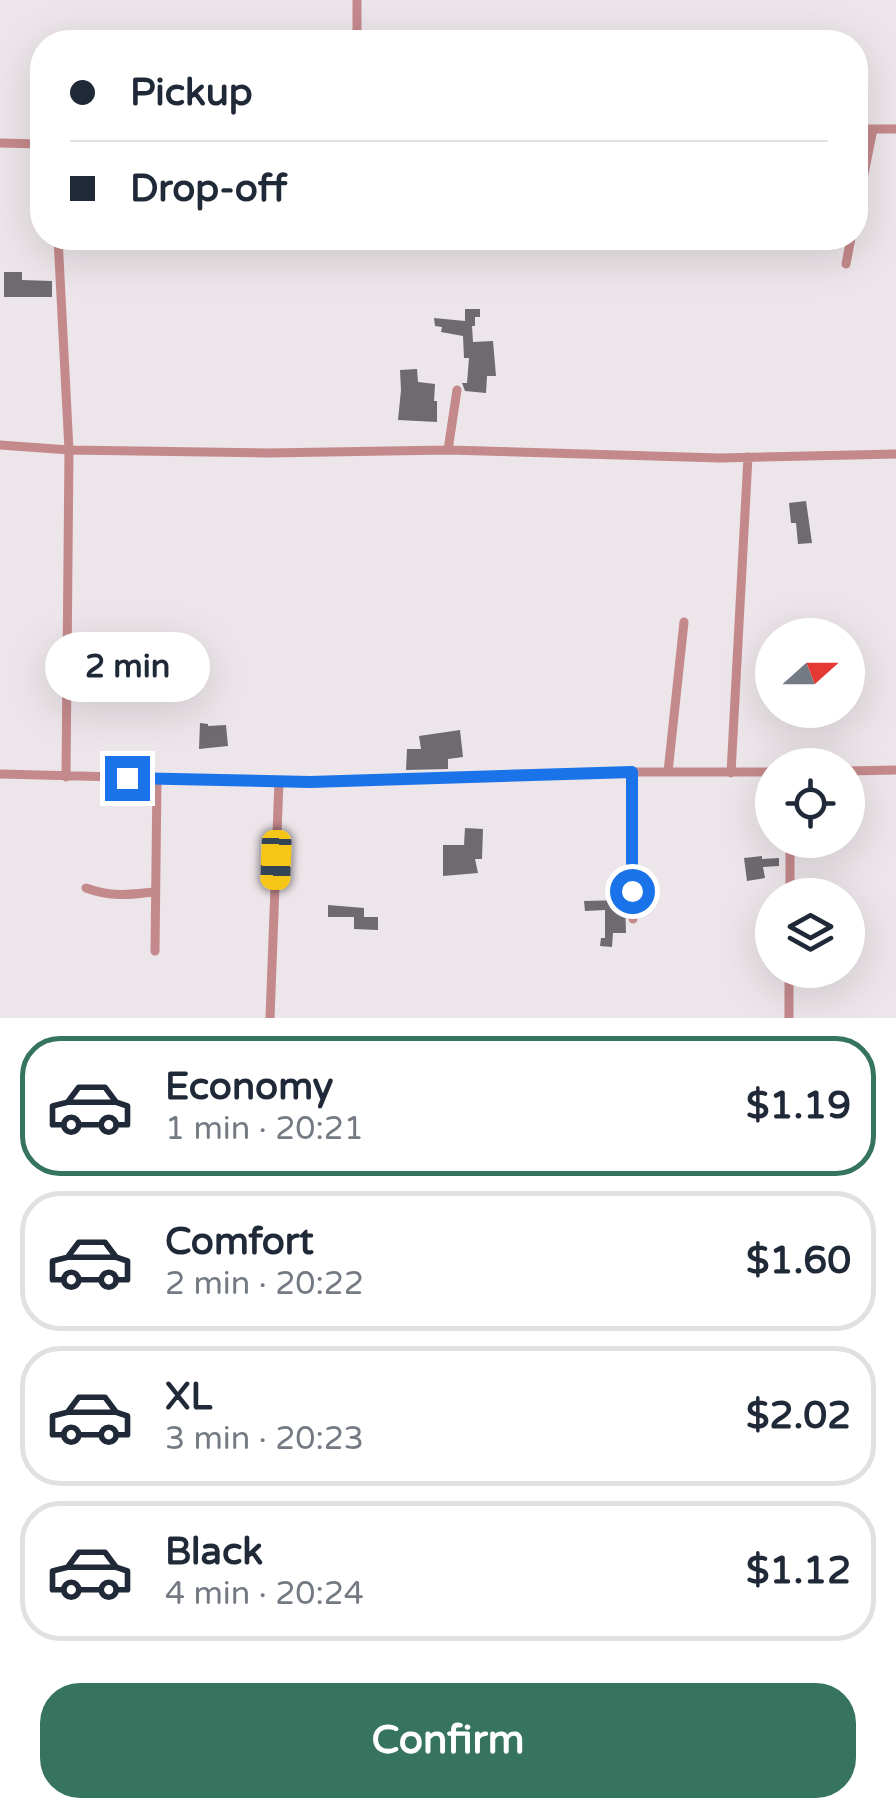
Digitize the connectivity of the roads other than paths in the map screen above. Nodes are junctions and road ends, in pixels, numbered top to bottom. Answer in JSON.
{"nodes":[{"id":1,"x":359,"y":0,"type":"edge"},
{"id":2,"x":358,"y":30,"type":"edge"},
{"id":3,"x":868,"y":129,"type":"edge"},
{"id":4,"x":872,"y":129,"type":"junction"},
{"id":5,"x":896,"y":129,"type":"edge"},
{"id":6,"x":0,"y":143,"type":"edge"},
{"id":7,"x":30,"y":144,"type":"edge"},
{"id":8,"x":868,"y":150,"type":"edge"},
{"id":9,"x":59,"y":250,"type":"edge"},
{"id":10,"x":849,"y":250,"type":"edge"},
{"id":11,"x":846,"y":264,"type":"dead end"},
{"id":12,"x":457,"y":390,"type":"dead end"},
{"id":13,"x":0,"y":445,"type":"edge"},
{"id":14,"x":69,"y":450,"type":"junction"},
{"id":15,"x":448,"y":450,"type":"junction"},
{"id":16,"x":896,"y":454,"type":"edge"},
{"id":17,"x":748,"y":457,"type":"junction"},
{"id":18,"x":684,"y":622,"type":"dead end"},
{"id":19,"x":896,"y":770,"type":"edge"},
{"id":20,"x":865,"y":771,"type":"edge"},
{"id":21,"x":632,"y":772,"type":"junction"},
{"id":22,"x":668,"y":772,"type":"junction"},
{"id":23,"x":755,"y":772,"type":"edge"},
{"id":24,"x":731,"y":773,"type":"junction"},
{"id":25,"x":0,"y":774,"type":"edge"},
{"id":26,"x":66,"y":776,"type":"junction"},
{"id":27,"x":158,"y":779,"type":"junction"},
{"id":28,"x":279,"y":782,"type":"junction"},
{"id":29,"x":86,"y":888,"type":"dead end"},
{"id":30,"x":154,"y":892,"type":"junction"},
{"id":31,"x":633,"y":919,"type":"dead end"},
{"id":32,"x":155,"y":951,"type":"dead end"},
{"id":33,"x":789,"y":988,"type":"edge"},
{"id":34,"x":270,"y":1018,"type":"edge"},
{"id":35,"x":789,"y":1018,"type":"edge"}],
"edges":[{"from":1,"to":2,"type":"street"},
{"from":3,"to":4,"type":"street"},
{"from":4,"to":5,"type":"street"},
{"from":4,"to":8,"type":"street"},
{"from":6,"to":7,"type":"street"},
{"from":9,"to":14,"type":"street"},
{"from":10,"to":11,"type":"street"},
{"from":12,"to":15,"type":"street"},
{"from":13,"to":14,"type":"street"},
{"from":14,"to":15,"type":"street"},
{"from":14,"to":26,"type":"street"},
{"from":15,"to":17,"type":"street"},
{"from":16,"to":17,"type":"street"},
{"from":17,"to":24,"type":"street"},
{"from":18,"to":22,"type":"street"},
{"from":19,"to":20,"type":"street"},
{"from":21,"to":22,"type":"street"},
{"from":21,"to":28,"type":"street"},
{"from":21,"to":31,"type":"street"},
{"from":22,"to":24,"type":"street"},
{"from":23,"to":24,"type":"street"},
{"from":25,"to":26,"type":"street"},
{"from":26,"to":27,"type":"street"},
{"from":27,"to":28,"type":"street"},
{"from":27,"to":30,"type":"street"},
{"from":28,"to":34,"type":"street"},
{"from":29,"to":30,"type":"street"},
{"from":30,"to":32,"type":"street"},
{"from":33,"to":35,"type":"street"}]}
